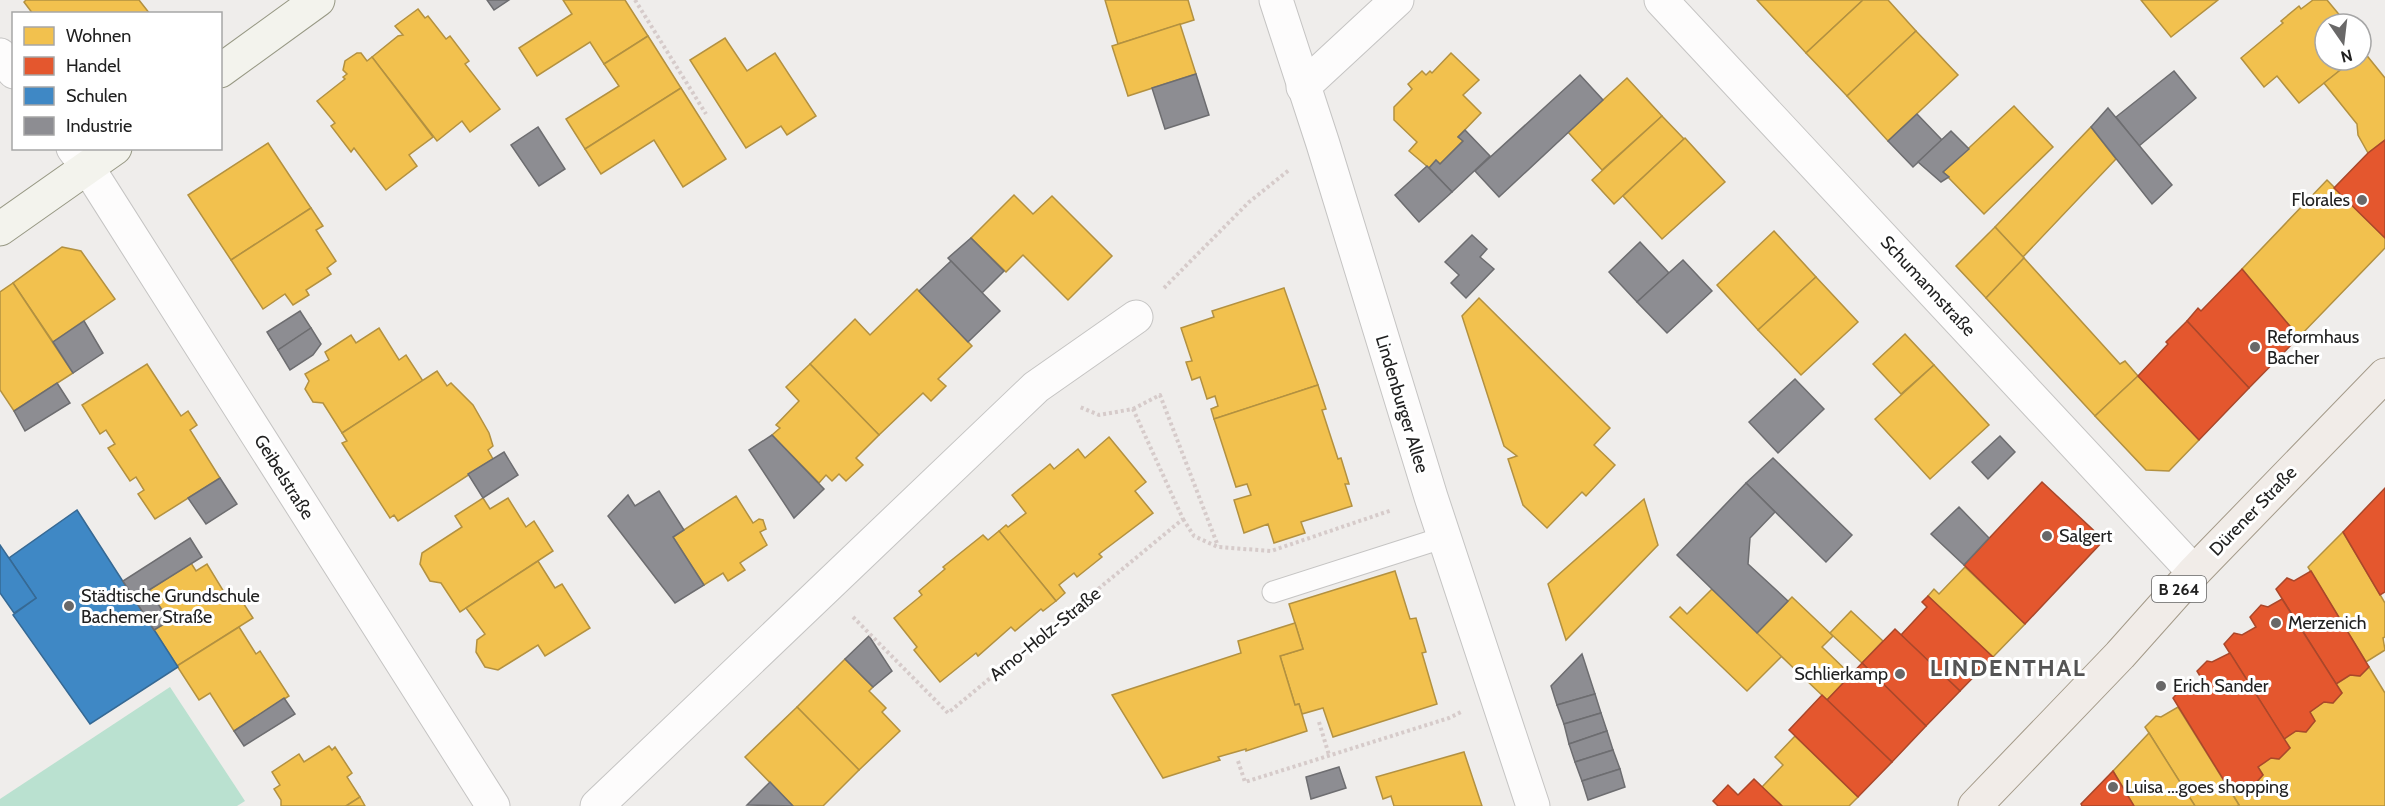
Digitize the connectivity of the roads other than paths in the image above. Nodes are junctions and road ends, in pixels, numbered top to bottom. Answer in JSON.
{"nodes":[{"id":1,"x":318,"y":0,"type":"edge"},
{"id":2,"x":1276,"y":0,"type":"edge"},
{"id":3,"x":1397,"y":0,"type":"edge"},
{"id":4,"x":1661,"y":0,"type":"edge"},
{"id":5,"x":0,"y":55,"type":"edge"},
{"id":6,"x":12,"y":70,"type":"edge"},
{"id":7,"x":222,"y":70,"type":"edge"},
{"id":8,"x":1303,"y":87,"type":"junction"},
{"id":9,"x":108,"y":150,"type":"edge"},
{"id":10,"x":81,"y":158,"type":"edge"},
{"id":11,"x":0,"y":229,"type":"edge"},
{"id":12,"x":1136,"y":317,"type":"road end"},
{"id":13,"x":2385,"y":375,"type":"edge"},
{"id":14,"x":1445,"y":537,"type":"junction"},
{"id":15,"x":2194,"y":572,"type":"junction"},
{"id":16,"x":1273,"y":592,"type":"dead end"},
{"id":17,"x":493,"y":806,"type":"edge"},
{"id":18,"x":597,"y":806,"type":"edge"},
{"id":19,"x":1533,"y":806,"type":"edge"},
{"id":20,"x":1975,"y":806,"type":"edge"}],
"edges":[{"from":1,"to":7,"type":"street"},
{"from":2,"to":8,"type":"street","name":"Lindenburger Allee"},
{"from":3,"to":8,"type":"street"},
{"from":4,"to":15,"type":"street","name":"Schumannstraße"},
{"from":5,"to":6,"type":"street"},
{"from":8,"to":14,"type":"street","name":"Lindenburger Allee"},
{"from":9,"to":10,"type":"street"},
{"from":10,"to":11,"type":"street"},
{"from":10,"to":17,"type":"street","name":"Geibelstraße"},
{"from":12,"to":18,"type":"street"},
{"from":13,"to":15,"type":"main road","name":"Dürener Straße","number":"B 264"},
{"from":14,"to":16,"type":"lane"},
{"from":14,"to":19,"type":"street","name":"Lindenburger Allee"},
{"from":15,"to":20,"type":"main road","name":"Dürener Straße","number":"B 264"}]}
